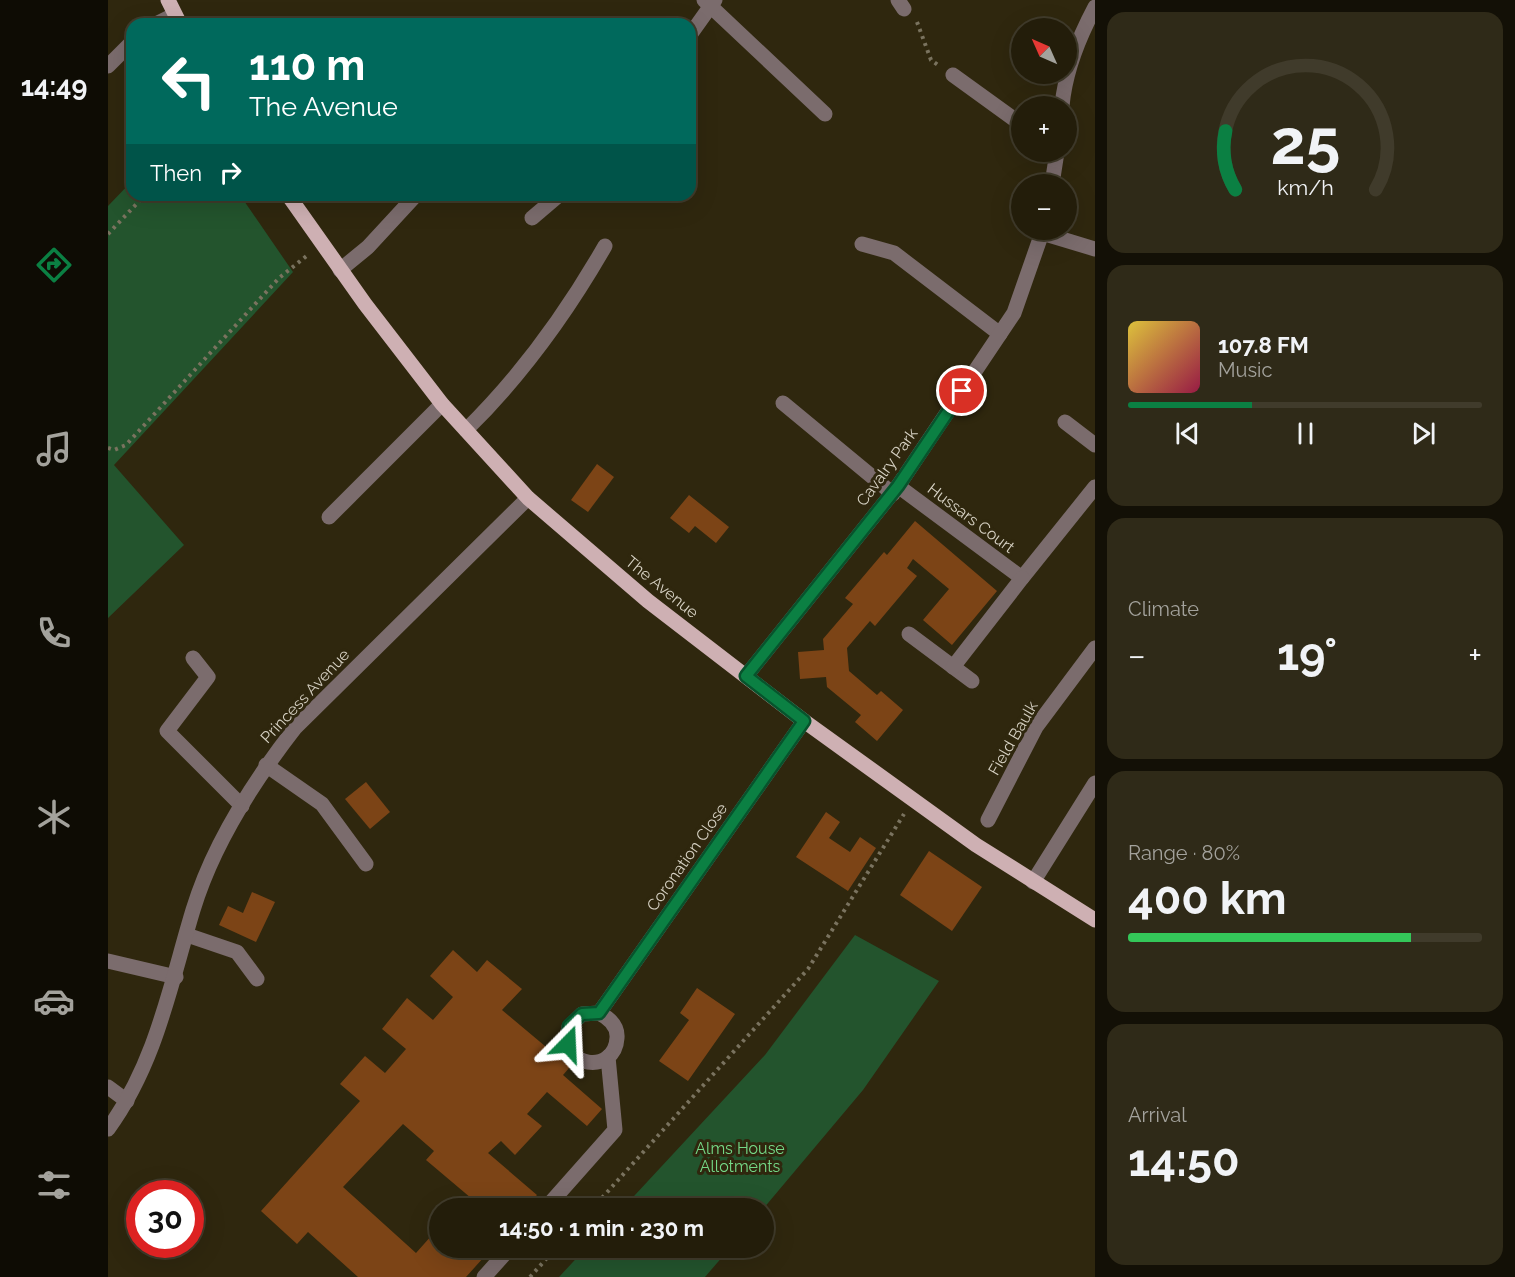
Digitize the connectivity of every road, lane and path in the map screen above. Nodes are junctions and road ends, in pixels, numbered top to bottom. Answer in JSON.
{"nodes":[{"id":1,"x":168,"y":0,"type":"edge"},
{"id":2,"x":710,"y":2,"type":"edge"},
{"id":3,"x":901,"y":5,"type":"edge"},
{"id":4,"x":1095,"y":7,"type":"edge"},
{"id":5,"x":176,"y":18,"type":"edge"},
{"id":6,"x":696,"y":25,"type":"edge"},
{"id":7,"x":126,"y":48,"type":"edge"},
{"id":8,"x":108,"y":66,"type":"edge"},
{"id":9,"x":953,"y":75,"type":"joint"},
{"id":10,"x":1063,"y":96,"type":"edge"},
{"id":11,"x":825,"y":114,"type":"dead end"},
{"id":12,"x":1011,"y":117,"type":"edge"},
{"id":13,"x":139,"y":201,"type":"edge"},
{"id":14,"x":292,"y":201,"type":"edge"},
{"id":15,"x":410,"y":201,"type":"edge"},
{"id":16,"x":552,"y":201,"type":"edge"},
{"id":17,"x":532,"y":218,"type":"dead end"},
{"id":18,"x":108,"y":234,"type":"edge"},
{"id":19,"x":1039,"y":240,"type":"edge"},
{"id":20,"x":1068,"y":240,"type":"edge"},
{"id":21,"x":321,"y":244,"type":"junction"},
{"id":22,"x":862,"y":244,"type":"dead end"},
{"id":23,"x":605,"y":246,"type":"dead end"},
{"id":24,"x":1095,"y":249,"type":"edge"},
{"id":25,"x":340,"y":270,"type":"junction"},
{"id":26,"x":1000,"y":334,"type":"junction"},
{"id":27,"x":783,"y":403,"type":"dead end"},
{"id":28,"x":442,"y":405,"type":"junction"},
{"id":29,"x":1065,"y":422,"type":"dead end"},
{"id":30,"x":466,"y":430,"type":"junction"},
{"id":31,"x":1095,"y":445,"type":"edge"},
{"id":32,"x":108,"y":448,"type":"edge"},
{"id":33,"x":1095,"y":487,"type":"edge"},
{"id":34,"x":896,"y":490,"type":"junction"},
{"id":35,"x":528,"y":498,"type":"junction"},
{"id":36,"x":329,"y":517,"type":"dead end"},
{"id":37,"x":1022,"y":578,"type":"junction"},
{"id":38,"x":909,"y":634,"type":"dead end"},
{"id":39,"x":1095,"y":648,"type":"edge"},
{"id":40,"x":193,"y":658,"type":"dead end"},
{"id":41,"x":953,"y":667,"type":"junction"},
{"id":42,"x":746,"y":676,"type":"junction"},
{"id":43,"x":972,"y":681,"type":"dead end"},
{"id":44,"x":804,"y":721,"type":"junction"},
{"id":45,"x":266,"y":765,"type":"junction"},
{"id":46,"x":1095,"y":783,"type":"edge"},
{"id":47,"x":912,"y":800,"type":"junction"},
{"id":48,"x":242,"y":806,"type":"junction"},
{"id":49,"x":988,"y":820,"type":"dead end"},
{"id":50,"x":366,"y":864,"type":"dead end"},
{"id":51,"x":1033,"y":882,"type":"junction"},
{"id":52,"x":1095,"y":920,"type":"edge"},
{"id":53,"x":187,"y":935,"type":"junction"},
{"id":54,"x":108,"y":961,"type":"edge"},
{"id":55,"x":176,"y":977,"type":"junction"},
{"id":56,"x":257,"y":979,"type":"dead end"},
{"id":57,"x":599,"y":1013,"type":"junction"},
{"id":58,"x":608,"y":1057,"type":"junction"},
{"id":59,"x":108,"y":1087,"type":"edge"},
{"id":60,"x":127,"y":1101,"type":"junction"},
{"id":61,"x":108,"y":1129,"type":"edge"},
{"id":62,"x":555,"y":1198,"type":"edge"},
{"id":63,"x":602,"y":1198,"type":"edge"},
{"id":64,"x":501,"y":1258,"type":"edge"},
{"id":65,"x":547,"y":1258,"type":"edge"},
{"id":66,"x":484,"y":1277,"type":"edge"},
{"id":67,"x":530,"y":1277,"type":"edge"}],
"edges":[{"from":1,"to":5,"type":"main road"},
{"from":2,"to":6,"type":"street"},
{"from":2,"to":11,"type":"street"},
{"from":3,"to":9,"type":"path"},
{"from":4,"to":10,"type":"street"},
{"from":7,"to":8,"type":"street"},
{"from":9,"to":12,"type":"street"},
{"from":13,"to":18,"type":"path"},
{"from":14,"to":21,"type":"main road","name":"The Avenue"},
{"from":15,"to":25,"type":"street"},
{"from":16,"to":17,"type":"street"},
{"from":19,"to":26,"type":"street","name":"Cavalry Park"},
{"from":20,"to":24,"type":"street"},
{"from":21,"to":25,"type":"main road","name":"The Avenue"},
{"from":21,"to":32,"type":"path"},
{"from":22,"to":26,"type":"street"},
{"from":23,"to":30,"type":"street"},
{"from":25,"to":28,"type":"main road","name":"The Avenue"},
{"from":26,"to":34,"type":"street","name":"Cavalry Park"},
{"from":27,"to":34,"type":"street","name":"Hussars Court"},
{"from":28,"to":30,"type":"main road","name":"The Avenue"},
{"from":28,"to":36,"type":"street"},
{"from":29,"to":31,"type":"street"},
{"from":30,"to":35,"type":"main road","name":"The Avenue"},
{"from":33,"to":37,"type":"street"},
{"from":34,"to":37,"type":"street","name":"Hussars Court"},
{"from":34,"to":42,"type":"street","name":"Cavalry Park"},
{"from":35,"to":42,"type":"main road","name":"The Avenue"},
{"from":35,"to":45,"type":"street","name":"Princess Avenue"},
{"from":37,"to":41,"type":"street"},
{"from":38,"to":41,"type":"street"},
{"from":39,"to":49,"type":"street","name":"Field Baulk"},
{"from":40,"to":48,"type":"street"},
{"from":41,"to":43,"type":"street"},
{"from":42,"to":44,"type":"main road","name":"The Avenue"},
{"from":44,"to":47,"type":"main road","name":"The Avenue"},
{"from":44,"to":57,"type":"street","name":"Coronation Close"},
{"from":45,"to":48,"type":"street","name":"Princess Avenue"},
{"from":45,"to":50,"type":"street"},
{"from":46,"to":51,"type":"street"},
{"from":47,"to":51,"type":"main road","name":"The Avenue"},
{"from":47,"to":63,"type":"path"},
{"from":48,"to":53,"type":"street","name":"Princess Avenue"},
{"from":51,"to":52,"type":"main road","name":"The Avenue"},
{"from":53,"to":55,"type":"street","name":"Princess Avenue"},
{"from":53,"to":56,"type":"street"},
{"from":54,"to":55,"type":"street"},
{"from":55,"to":60,"type":"street","name":"Princess Avenue"},
{"from":57,"to":58,"type":"street"},
{"from":57,"to":58,"type":"street"},
{"from":58,"to":62,"type":"street"},
{"from":59,"to":60,"type":"street"},
{"from":60,"to":61,"type":"street","name":"Princess Avenue"},
{"from":64,"to":66,"type":"street"},
{"from":65,"to":67,"type":"path"}]}
